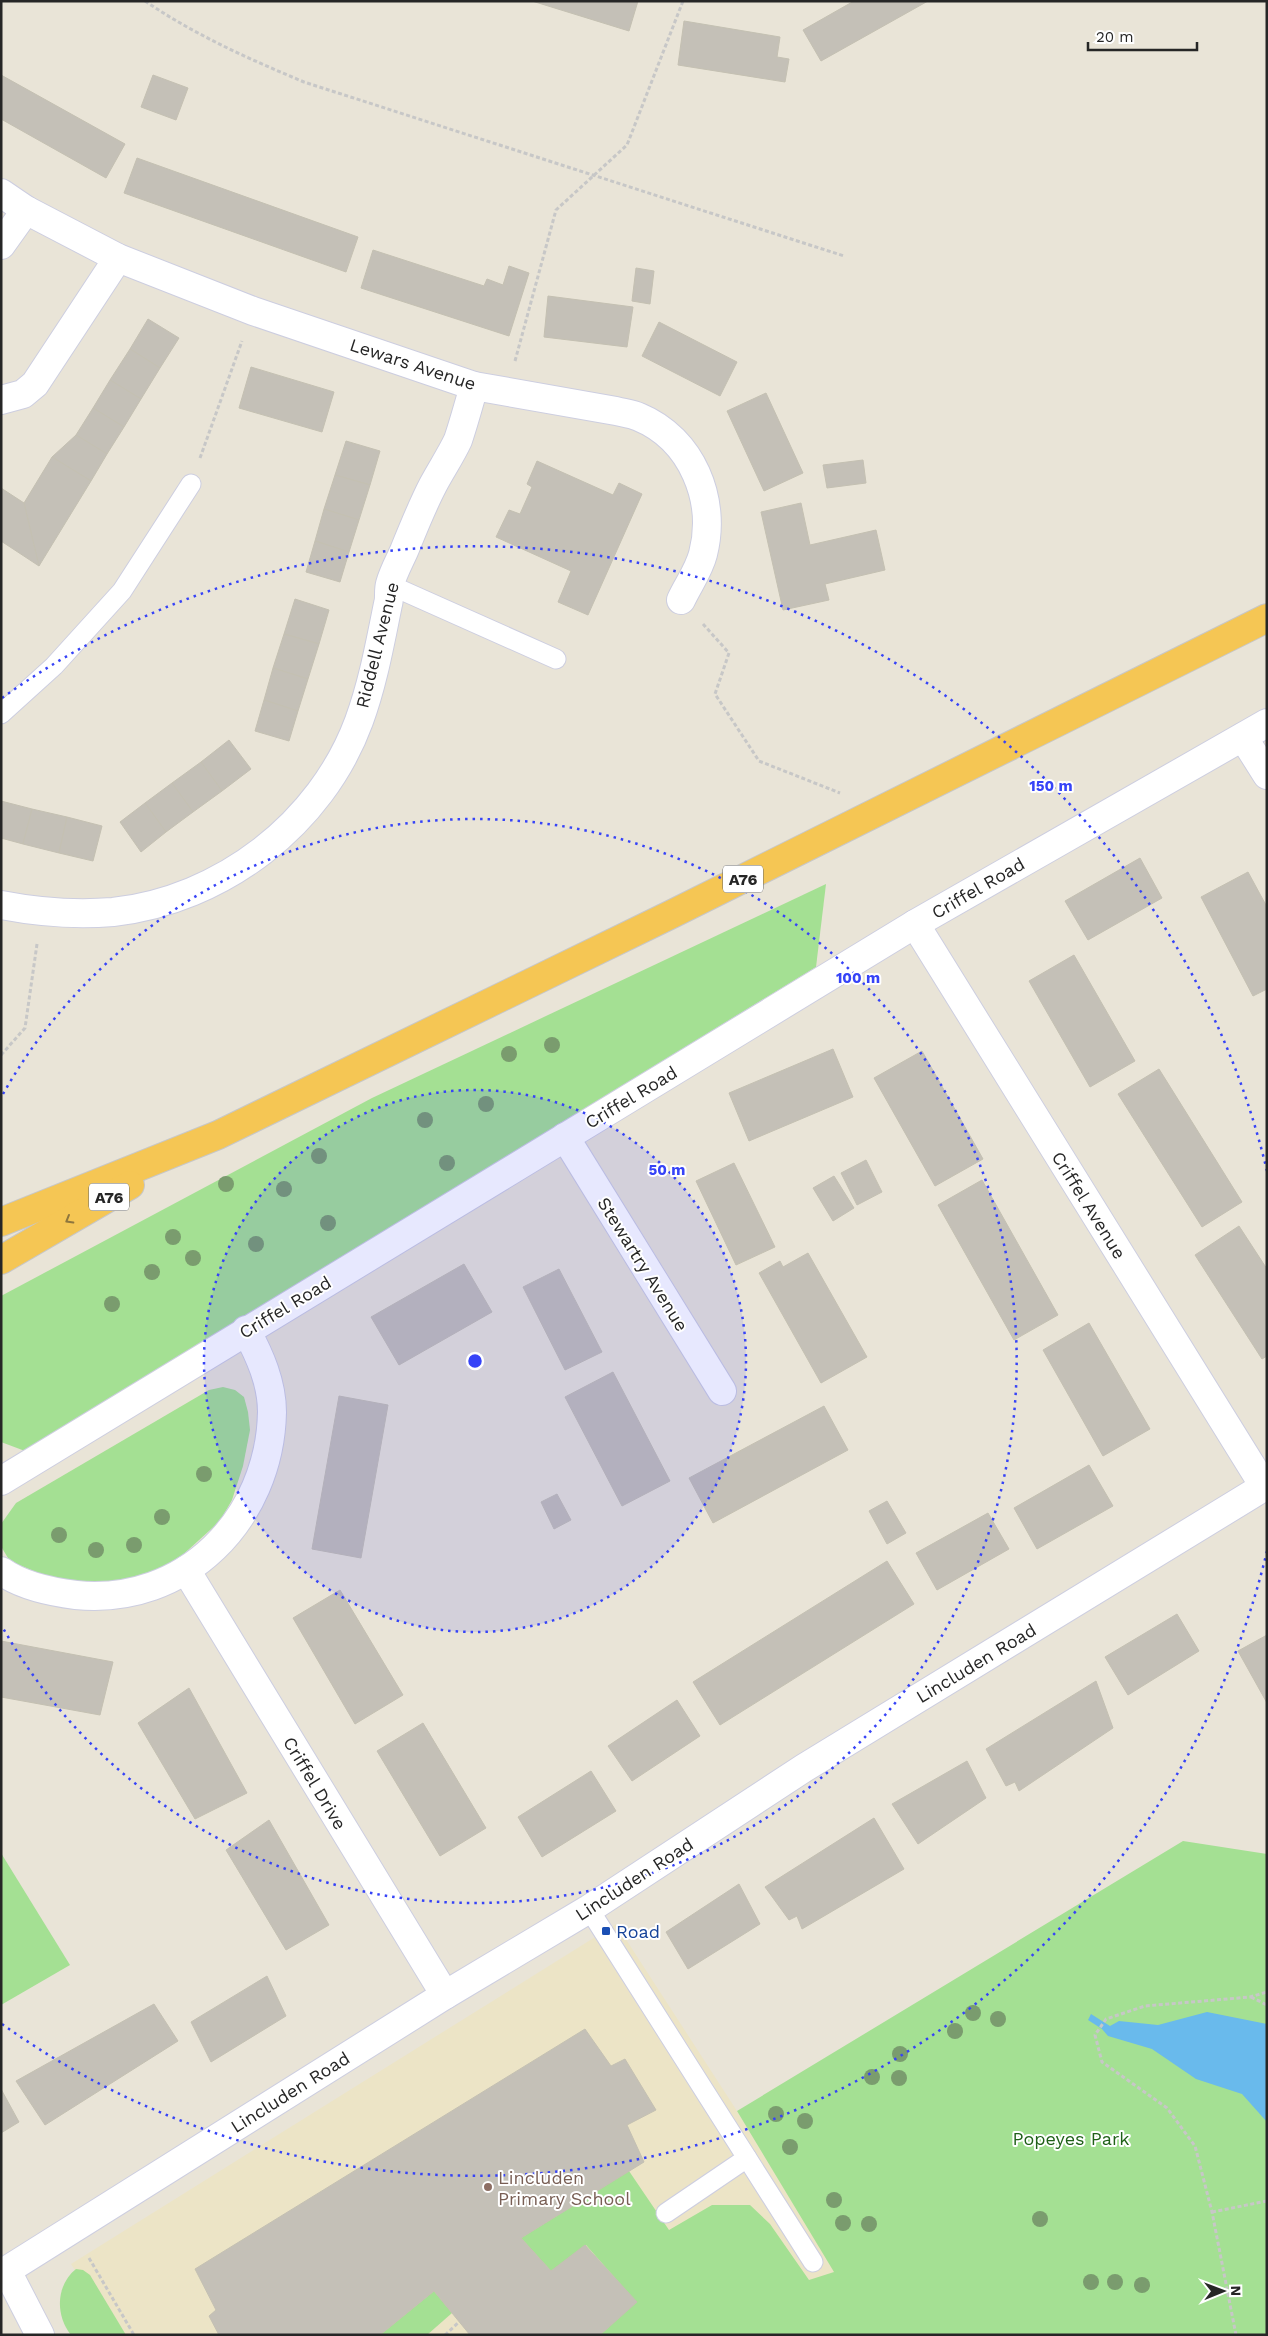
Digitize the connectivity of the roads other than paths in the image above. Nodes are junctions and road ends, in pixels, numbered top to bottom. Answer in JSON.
{"nodes":[{"id":1,"x":1,"y":193,"type":"edge"},
{"id":2,"x":26,"y":210,"type":"junction"},
{"id":3,"x":1,"y":245,"type":"edge"},
{"id":4,"x":118,"y":258,"type":"junction"},
{"id":5,"x":474,"y":386,"type":"junction"},
{"id":6,"x":1,"y":400,"type":"edge"},
{"id":7,"x":190,"y":484,"type":"road end"},
{"id":8,"x":390,"y":585,"type":"junction"},
{"id":9,"x":681,"y":600,"type":"road end"},
{"id":10,"x":1267,"y":618,"type":"edge"},
{"id":11,"x":556,"y":659,"type":"dead end"},
{"id":12,"x":1,"y":714,"type":"edge"},
{"id":13,"x":1267,"y":723,"type":"edge"},
{"id":14,"x":1244,"y":737,"type":"junction"},
{"id":15,"x":1267,"y":775,"type":"edge"},
{"id":16,"x":1,"y":905,"type":"edge"},
{"id":17,"x":914,"y":924,"type":"junction"},
{"id":18,"x":218,"y":1135,"type":"junction"},
{"id":19,"x":565,"y":1137,"type":"junction"},
{"id":20,"x":1,"y":1222,"type":"edge"},
{"id":21,"x":1,"y":1260,"type":"edge"},
{"id":22,"x":246,"y":1330,"type":"junction"},
{"id":23,"x":722,"y":1391,"type":"dead end"},
{"id":24,"x":1,"y":1481,"type":"edge"},
{"id":25,"x":1265,"y":1486,"type":"edge"},
{"id":26,"x":186,"y":1570,"type":"junction"},
{"id":27,"x":1,"y":1571,"type":"edge"},
{"id":28,"x":589,"y":1909,"type":"junction"},
{"id":29,"x":445,"y":1995,"type":"junction"},
{"id":30,"x":747,"y":2158,"type":"junction"},
{"id":31,"x":666,"y":2213,"type":"dead end"},
{"id":32,"x":814,"y":2262,"type":"dead end"},
{"id":33,"x":4,"y":2272,"type":"edge"},
{"id":34,"x":40,"y":2335,"type":"edge"}],
"edges":[{"from":1,"to":2,"type":"street","name":"Lewars Avenue"},
{"from":2,"to":3,"type":"street"},
{"from":2,"to":4,"type":"street","name":"Lewars Avenue"},
{"from":4,"to":5,"type":"street","name":"Lewars Avenue"},
{"from":4,"to":6,"type":"street"},
{"from":5,"to":8,"type":"street","name":"Riddell Avenue"},
{"from":5,"to":9,"type":"street","name":"Lewars Avenue"},
{"from":7,"to":12,"type":"lane"},
{"from":8,"to":11,"type":"lane"},
{"from":8,"to":16,"type":"street","name":"Riddell Avenue"},
{"from":10,"to":18,"type":"highway","number":"A76"},
{"from":13,"to":14,"type":"street","name":"Criffel Road"},
{"from":14,"to":15,"type":"street"},
{"from":14,"to":17,"type":"street","name":"Criffel Road"},
{"from":17,"to":19,"type":"street","name":"Criffel Road"},
{"from":17,"to":25,"type":"street","name":"Criffel Avenue"},
{"from":18,"to":20,"type":"highway","number":"A76"},
{"from":18,"to":21,"type":"highway","number":"A76","one_way":true},
{"from":19,"to":22,"type":"street","name":"Criffel Road"},
{"from":19,"to":23,"type":"street","name":"Stewartry Avenue"},
{"from":22,"to":24,"type":"street","name":"Criffel Road"},
{"from":22,"to":26,"type":"street"},
{"from":25,"to":28,"type":"street","name":"Lincluden Road"},
{"from":26,"to":27,"type":"street"},
{"from":26,"to":29,"type":"street","name":"Criffel Drive"},
{"from":28,"to":29,"type":"street","name":"Lincluden Road"},
{"from":28,"to":30,"type":"lane"},
{"from":29,"to":33,"type":"street","name":"Lincluden Road"},
{"from":30,"to":31,"type":"lane"},
{"from":30,"to":32,"type":"lane"},
{"from":33,"to":34,"type":"street"}]}
